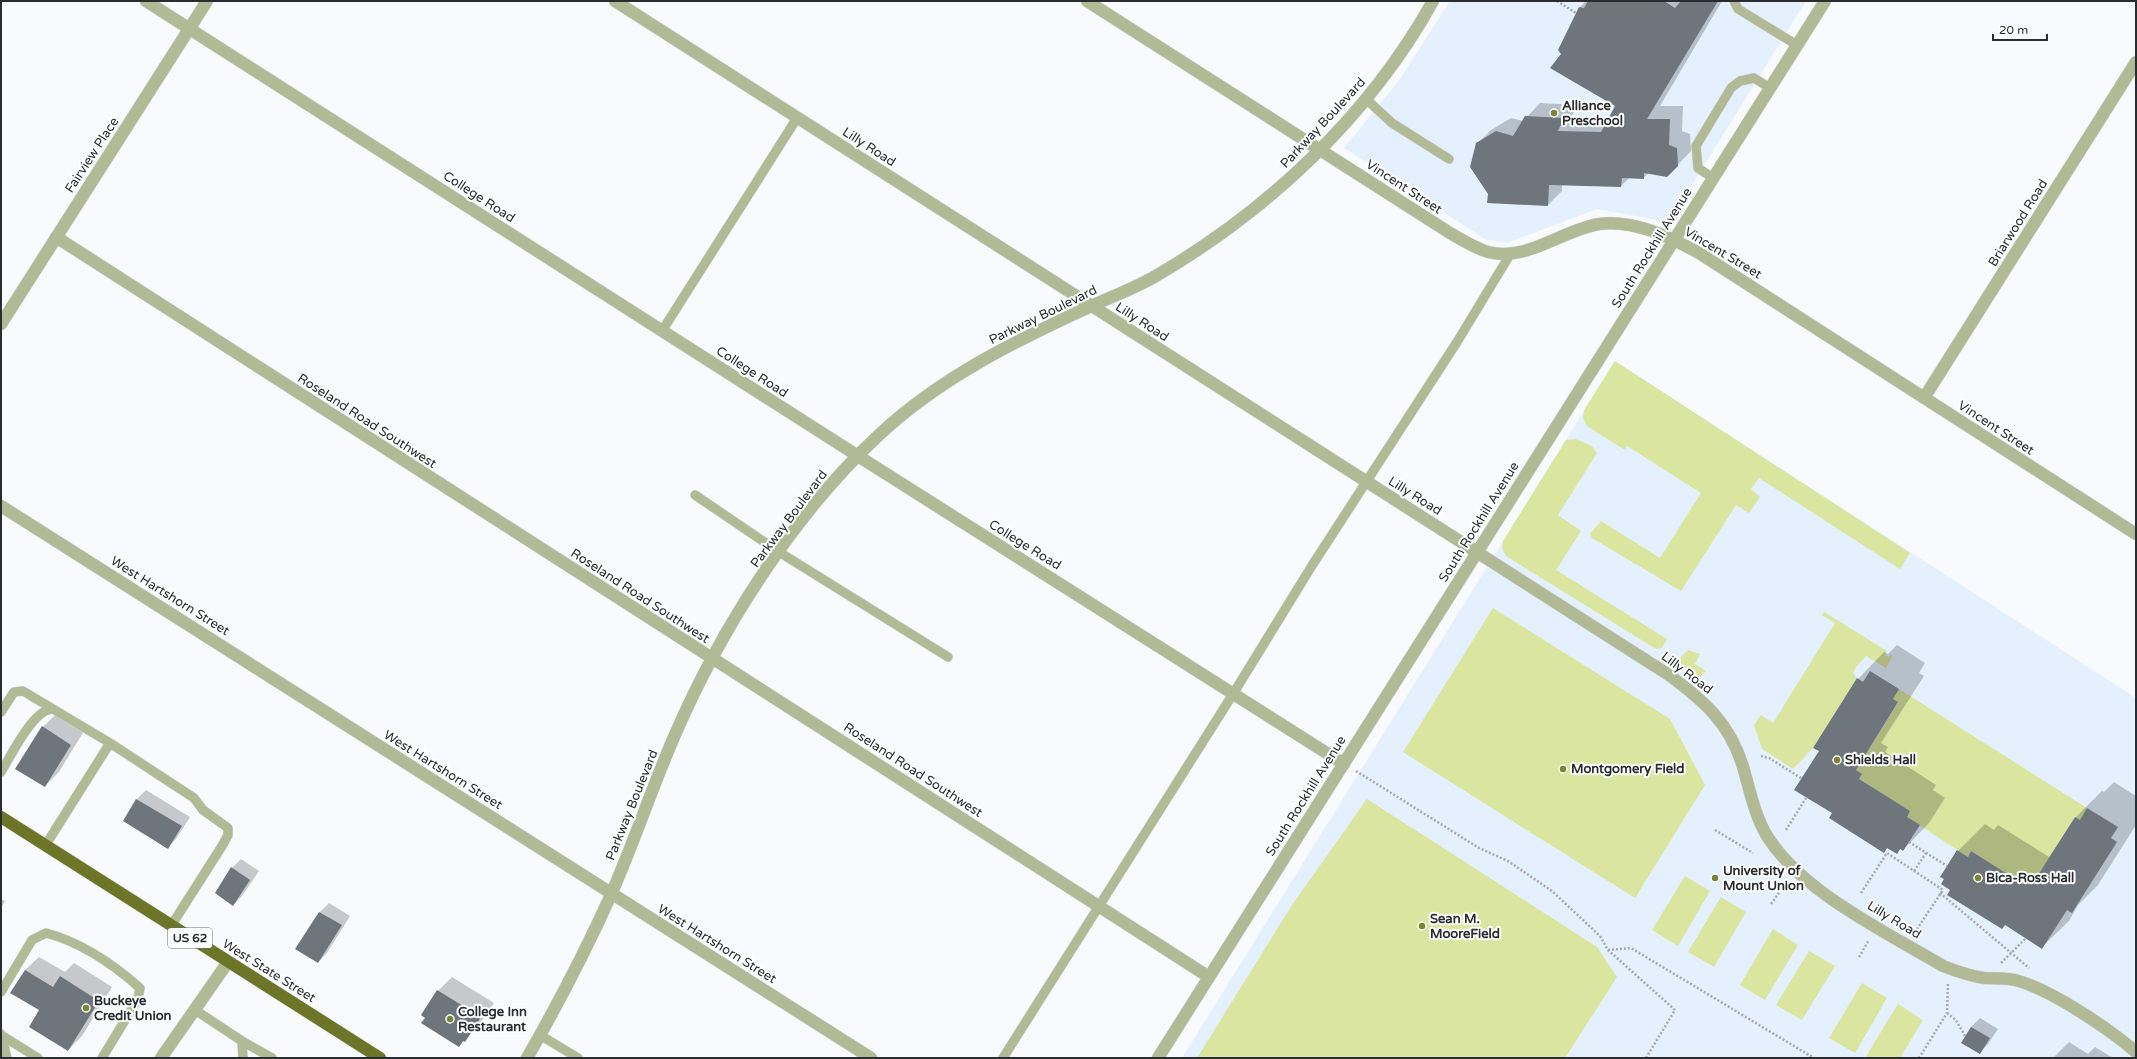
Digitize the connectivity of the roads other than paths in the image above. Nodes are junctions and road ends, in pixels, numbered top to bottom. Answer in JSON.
{"nodes":[{"id":1,"x":146,"y":1,"type":"edge"},
{"id":2,"x":207,"y":1,"type":"edge"},
{"id":3,"x":615,"y":1,"type":"edge"},
{"id":4,"x":1087,"y":1,"type":"edge"},
{"id":5,"x":1433,"y":1,"type":"edge"},
{"id":6,"x":1734,"y":1,"type":"edge"},
{"id":7,"x":1824,"y":1,"type":"edge"},
{"id":8,"x":190,"y":29,"type":"junction"},
{"id":9,"x":1797,"y":45,"type":"junction"},
{"id":10,"x":2136,"y":62,"type":"edge"},
{"id":11,"x":1770,"y":88,"type":"junction"},
{"id":12,"x":1366,"y":99,"type":"junction"},
{"id":13,"x":798,"y":118,"type":"junction"},
{"id":14,"x":1320,"y":150,"type":"junction"},
{"id":15,"x":1449,"y":160,"type":"dead end"},
{"id":16,"x":1713,"y":178,"type":"junction"},
{"id":17,"x":56,"y":237,"type":"junction"},
{"id":18,"x":1674,"y":240,"type":"junction"},
{"id":19,"x":1511,"y":253,"type":"junction"},
{"id":20,"x":1091,"y":306,"type":"junction"},
{"id":21,"x":1,"y":324,"type":"edge"},
{"id":22,"x":662,"y":331,"type":"junction"},
{"id":23,"x":1924,"y":398,"type":"junction"},
{"id":24,"x":858,"y":456,"type":"junction"},
{"id":25,"x":1366,"y":482,"type":"junction"},
{"id":26,"x":695,"y":495,"type":"dead end"},
{"id":27,"x":1,"y":506,"type":"edge"},
{"id":28,"x":2136,"y":534,"type":"edge"},
{"id":29,"x":779,"y":552,"type":"junction"},
{"id":30,"x":1476,"y":552,"type":"junction"},
{"id":31,"x":948,"y":657,"type":"dead end"},
{"id":32,"x":712,"y":659,"type":"junction"},
{"id":33,"x":1233,"y":694,"type":"junction"},
{"id":34,"x":52,"y":709,"type":"junction"},
{"id":35,"x":1,"y":712,"type":"edge"},
{"id":36,"x":110,"y":743,"type":"junction"},
{"id":37,"x":1344,"y":764,"type":"junction"},
{"id":38,"x":2,"y":768,"type":"edge"},
{"id":39,"x":1,"y":817,"type":"edge"},
{"id":40,"x":45,"y":846,"type":"junction"},
{"id":41,"x":611,"y":893,"type":"junction"},
{"id":42,"x":1098,"y":906,"type":"junction"},
{"id":43,"x":171,"y":926,"type":"junction"},
{"id":44,"x":228,"y":962,"type":"junction"},
{"id":45,"x":1209,"y":977,"type":"junction"},
{"id":46,"x":1,"y":992,"type":"edge"},
{"id":47,"x":194,"y":1010,"type":"junction"},
{"id":48,"x":1,"y":1034,"type":"edge"},
{"id":49,"x":540,"y":1035,"type":"junction"},
{"id":50,"x":242,"y":1041,"type":"junction"},
{"id":51,"x":2136,"y":1052,"type":"edge"},
{"id":52,"x":562,"y":1054,"type":"edge"},
{"id":53,"x":7,"y":1058,"type":"edge"},
{"id":54,"x":38,"y":1058,"type":"edge"},
{"id":55,"x":102,"y":1058,"type":"edge"},
{"id":56,"x":161,"y":1058,"type":"edge"},
{"id":57,"x":242,"y":1058,"type":"edge"},
{"id":58,"x":272,"y":1058,"type":"edge"},
{"id":59,"x":380,"y":1058,"type":"edge"},
{"id":60,"x":527,"y":1058,"type":"edge"},
{"id":61,"x":578,"y":1058,"type":"edge"},
{"id":62,"x":870,"y":1058,"type":"edge"},
{"id":63,"x":1003,"y":1058,"type":"edge"},
{"id":64,"x":1158,"y":1058,"type":"edge"}],
"edges":[{"from":1,"to":8,"type":"street","name":"College Road"},
{"from":2,"to":8,"type":"street","name":"Fairview Place"},
{"from":3,"to":13,"type":"street","name":"Lilly Road"},
{"from":4,"to":14,"type":"street","name":"Vincent Street"},
{"from":5,"to":12,"type":"street","name":"Parkway Boulevard"},
{"from":6,"to":9,"type":"lane"},
{"from":7,"to":9,"type":"street","name":"South Rockhill Avenue"},
{"from":8,"to":17,"type":"street","name":"Fairview Place"},
{"from":8,"to":22,"type":"street","name":"College Road"},
{"from":9,"to":11,"type":"street","name":"South Rockhill Avenue"},
{"from":10,"to":23,"type":"street","name":"Briarwood Road"},
{"from":11,"to":16,"type":"street","name":"South Rockhill Avenue"},
{"from":11,"to":16,"type":"lane"},
{"from":12,"to":14,"type":"street","name":"Parkway Boulevard"},
{"from":12,"to":15,"type":"lane"},
{"from":13,"to":20,"type":"street","name":"Lilly Road"},
{"from":13,"to":22,"type":"lane"},
{"from":14,"to":19,"type":"street","name":"Vincent Street"},
{"from":14,"to":20,"type":"street","name":"Parkway Boulevard"},
{"from":16,"to":18,"type":"street","name":"South Rockhill Avenue"},
{"from":17,"to":21,"type":"street","name":"Fairview Place"},
{"from":17,"to":32,"type":"street","name":"Roseland Road Southwest"},
{"from":18,"to":19,"type":"street","name":"Vincent Street"},
{"from":18,"to":23,"type":"street","name":"Vincent Street"},
{"from":18,"to":30,"type":"street","name":"South Rockhill Avenue"},
{"from":19,"to":25,"type":"lane"},
{"from":20,"to":24,"type":"street","name":"Parkway Boulevard"},
{"from":20,"to":25,"type":"street","name":"Lilly Road"},
{"from":22,"to":24,"type":"street","name":"College Road"},
{"from":23,"to":28,"type":"street","name":"Vincent Street"},
{"from":24,"to":29,"type":"street","name":"Parkway Boulevard"},
{"from":24,"to":33,"type":"street","name":"College Road"},
{"from":25,"to":30,"type":"street","name":"Lilly Road"},
{"from":25,"to":33,"type":"lane"},
{"from":26,"to":29,"type":"lane"},
{"from":27,"to":41,"type":"street","name":"West Hartshorn Street"},
{"from":29,"to":31,"type":"lane"},
{"from":29,"to":32,"type":"street","name":"Parkway Boulevard"},
{"from":30,"to":37,"type":"street","name":"South Rockhill Avenue"},
{"from":30,"to":51,"type":"street","name":"Lilly Road"},
{"from":32,"to":41,"type":"street","name":"Parkway Boulevard"},
{"from":32,"to":42,"type":"street","name":"Roseland Road Southwest"},
{"from":33,"to":37,"type":"street","name":"College Road"},
{"from":33,"to":42,"type":"lane"},
{"from":34,"to":35,"type":"lane"},
{"from":34,"to":36,"type":"lane"},
{"from":34,"to":38,"type":"lane"},
{"from":36,"to":40,"type":"lane"},
{"from":36,"to":43,"type":"lane"},
{"from":37,"to":45,"type":"street","name":"South Rockhill Avenue"},
{"from":39,"to":40,"type":"highway","name":"West State Street","number":"US 62"},
{"from":40,"to":43,"type":"highway","name":"West State Street","number":"US 62"},
{"from":41,"to":49,"type":"street","name":"Parkway Boulevard"},
{"from":41,"to":62,"type":"street","name":"West Hartshorn Street"},
{"from":42,"to":45,"type":"street","name":"Roseland Road Southwest"},
{"from":42,"to":63,"type":"lane"},
{"from":43,"to":44,"type":"highway","name":"West State Street","number":"US 62"},
{"from":44,"to":47,"type":"street"},
{"from":44,"to":59,"type":"highway","name":"West State Street","number":"US 62"},
{"from":45,"to":64,"type":"street","name":"South Rockhill Avenue"},
{"from":46,"to":55,"type":"lane"},
{"from":47,"to":50,"type":"lane"},
{"from":47,"to":56,"type":"street"},
{"from":48,"to":53,"type":"lane"},
{"from":48,"to":54,"type":"lane"},
{"from":49,"to":52,"type":"lane"},
{"from":49,"to":60,"type":"street","name":"Parkway Boulevard"},
{"from":50,"to":57,"type":"lane"},
{"from":50,"to":58,"type":"lane"},
{"from":52,"to":61,"type":"lane"}]}
